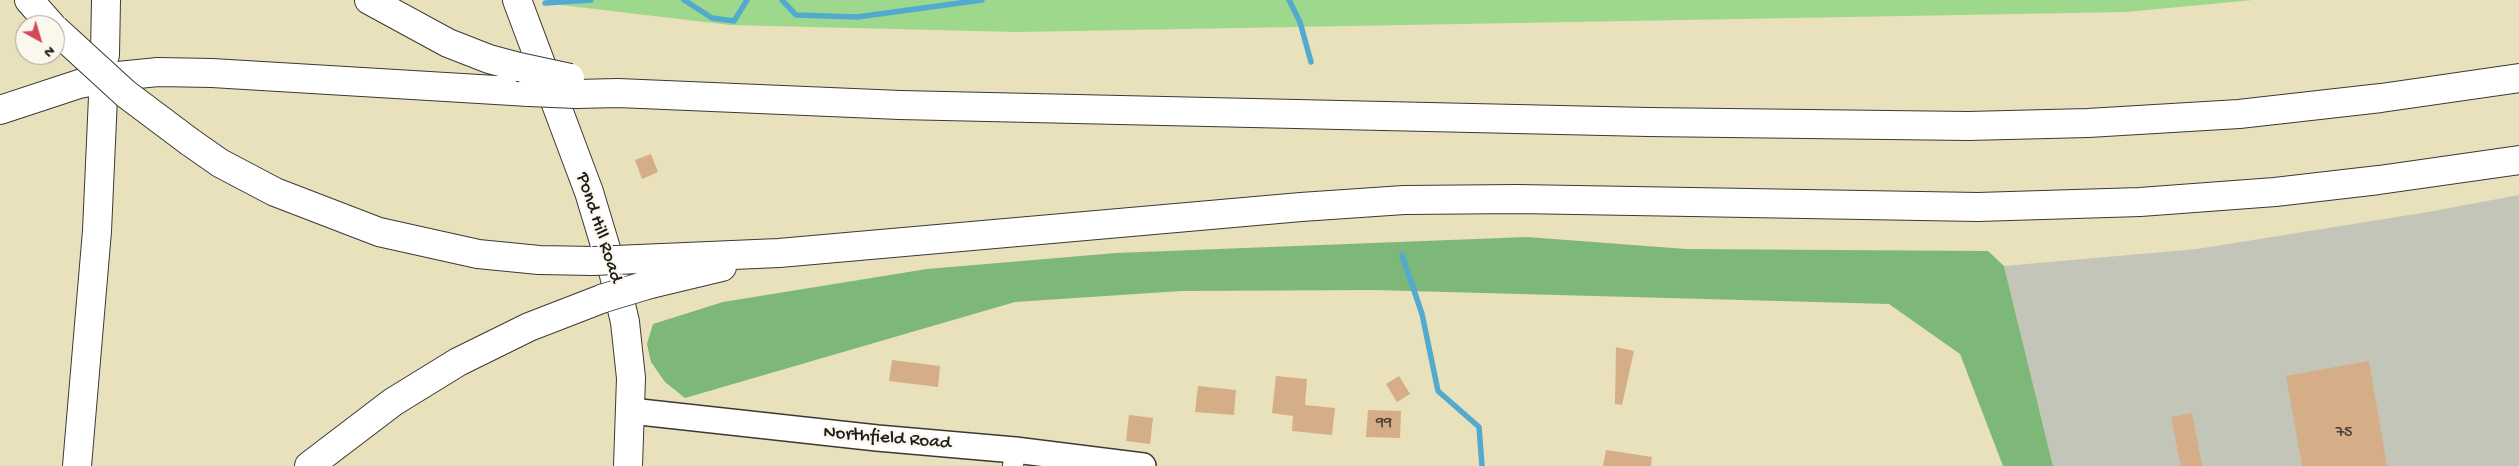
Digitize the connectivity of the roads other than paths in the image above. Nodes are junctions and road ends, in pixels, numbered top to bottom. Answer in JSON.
{"nodes":[{"id":1,"x":29,"y":0,"type":"edge"},
{"id":2,"x":106,"y":0,"type":"edge"},
{"id":3,"x":369,"y":0,"type":"edge"},
{"id":4,"x":517,"y":0,"type":"edge"},
{"id":5,"x":42,"y":15,"type":"edge"},
{"id":6,"x":65,"y":38,"type":"edge"},
{"id":7,"x":2519,"y":78,"type":"edge"},
{"id":8,"x":524,"y":79,"type":"junction"},
{"id":9,"x":0,"y":110,"type":"edge"},
{"id":10,"x":2519,"y":160,"type":"edge"},
{"id":11,"x":779,"y":253,"type":"junction"},
{"id":12,"x":631,"y":411,"type":"junction"},
{"id":13,"x":1014,"y":458,"type":"edge"},
{"id":14,"x":77,"y":466,"type":"edge"},
{"id":15,"x":309,"y":466,"type":"edge"},
{"id":16,"x":628,"y":466,"type":"edge"},
{"id":17,"x":1143,"y":466,"type":"edge"}],
"edges":[{"from":1,"to":5,"type":"main road"},
{"from":2,"to":14,"type":"main road"},
{"from":3,"to":8,"type":"main road"},
{"from":4,"to":12,"type":"main road","name":"Pond Hill Road"},
{"from":6,"to":11,"type":"main road","bridge":true},
{"from":7,"to":8,"type":"main road","bridge":true},
{"from":8,"to":9,"type":"main road"},
{"from":10,"to":11,"type":"main road"},
{"from":11,"to":15,"type":"main road","bridge":true},
{"from":12,"to":13,"type":"street","name":"Northfield Road"},
{"from":12,"to":16,"type":"main road","name":"Pond Hill Road"},
{"from":13,"to":17,"type":"street","name":"Northfield Road"}]}
